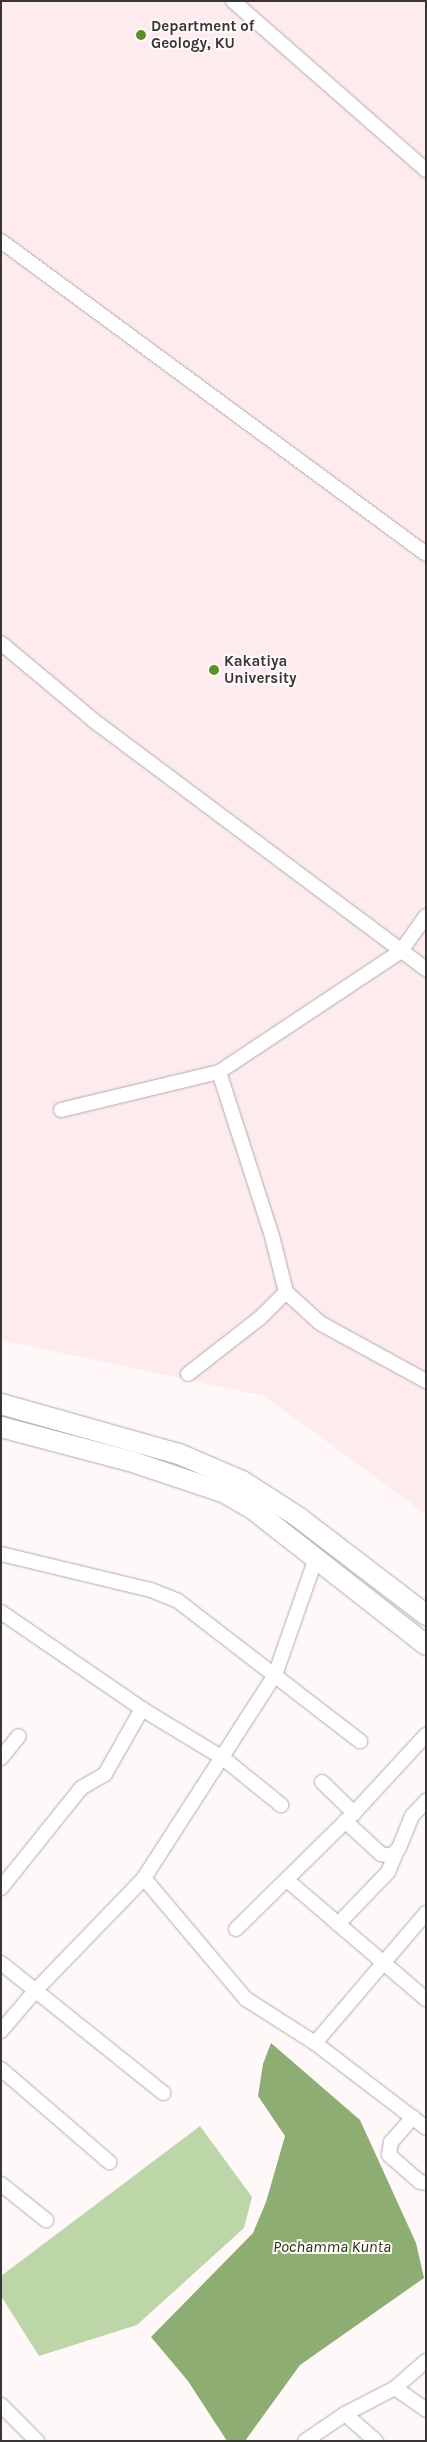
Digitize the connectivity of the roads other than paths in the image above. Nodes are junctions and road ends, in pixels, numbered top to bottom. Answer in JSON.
{"nodes":[{"id":1,"x":233,"y":1,"type":"edge"},
{"id":2,"x":426,"y":170,"type":"edge"},
{"id":3,"x":1,"y":242,"type":"edge"},
{"id":4,"x":423,"y":546,"type":"edge"},
{"id":5,"x":1,"y":644,"type":"edge"},
{"id":6,"x":426,"y":916,"type":"edge"},
{"id":7,"x":401,"y":951,"type":"junction"},
{"id":8,"x":426,"y":970,"type":"edge"},
{"id":9,"x":219,"y":1072,"type":"junction"},
{"id":10,"x":61,"y":1110,"type":"dead end"},
{"id":11,"x":286,"y":1292,"type":"junction"},
{"id":12,"x":188,"y":1374,"type":"dead end"},
{"id":13,"x":426,"y":1381,"type":"edge"},
{"id":14,"x":1,"y":1404,"type":"edge"},
{"id":15,"x":1,"y":1427,"type":"edge"},
{"id":16,"x":2,"y":1555,"type":"edge"},
{"id":17,"x":316,"y":1558,"type":"junction"},
{"id":18,"x":1,"y":1612,"type":"edge"},
{"id":19,"x":426,"y":1615,"type":"edge"},
{"id":20,"x":426,"y":1645,"type":"edge"},
{"id":21,"x":275,"y":1675,"type":"junction"},
{"id":22,"x":142,"y":1710,"type":"junction"},
{"id":23,"x":426,"y":1735,"type":"edge"},
{"id":24,"x":19,"y":1736,"type":"dead end"},
{"id":25,"x":360,"y":1741,"type":"dead end"},
{"id":26,"x":1,"y":1758,"type":"edge"},
{"id":27,"x":223,"y":1758,"type":"junction"},
{"id":28,"x":322,"y":1782,"type":"dead end"},
{"id":29,"x":426,"y":1801,"type":"edge"},
{"id":30,"x":281,"y":1806,"type":"dead end"},
{"id":31,"x":350,"y":1817,"type":"junction"},
{"id":32,"x":396,"y":1853,"type":"junction"},
{"id":33,"x":144,"y":1878,"type":"junction"},
{"id":34,"x":287,"y":1880,"type":"junction"},
{"id":35,"x":1,"y":1888,"type":"edge"},
{"id":36,"x":426,"y":1913,"type":"edge"},
{"id":37,"x":338,"y":1924,"type":"junction"},
{"id":38,"x":236,"y":1930,"type":"dead end"},
{"id":39,"x":382,"y":1962,"type":"junction"},
{"id":40,"x":1,"y":1963,"type":"edge"},
{"id":41,"x":34,"y":1991,"type":"junction"},
{"id":42,"x":426,"y":1999,"type":"edge"},
{"id":43,"x":1,"y":2031,"type":"edge"},
{"id":44,"x":315,"y":2043,"type":"junction"},
{"id":45,"x":1,"y":2068,"type":"edge"},
{"id":46,"x":163,"y":2093,"type":"dead end"},
{"id":47,"x":413,"y":2117,"type":"junction"},
{"id":48,"x":426,"y":2128,"type":"edge"},
{"id":49,"x":109,"y":2162,"type":"dead end"},
{"id":50,"x":426,"y":2183,"type":"edge"},
{"id":51,"x":1,"y":2184,"type":"edge"},
{"id":52,"x":46,"y":2220,"type":"dead end"},
{"id":53,"x":426,"y":2361,"type":"edge"},
{"id":54,"x":395,"y":2388,"type":"junction"},
{"id":55,"x":1,"y":2405,"type":"edge"},
{"id":56,"x":426,"y":2410,"type":"edge"},
{"id":57,"x":345,"y":2414,"type":"junction"},
{"id":58,"x":314,"y":2438,"type":"edge"},
{"id":59,"x":37,"y":2441,"type":"edge"},
{"id":60,"x":376,"y":2441,"type":"edge"}],
"edges":[{"from":1,"to":2,"type":"street"},
{"from":3,"to":4,"type":"street"},
{"from":5,"to":7,"type":"street"},
{"from":6,"to":7,"type":"street"},
{"from":7,"to":8,"type":"street"},
{"from":7,"to":9,"type":"street"},
{"from":9,"to":10,"type":"street"},
{"from":9,"to":11,"type":"street"},
{"from":11,"to":12,"type":"street"},
{"from":11,"to":13,"type":"street"},
{"from":14,"to":19,"type":"main road"},
{"from":15,"to":17,"type":"main road"},
{"from":16,"to":21,"type":"street"},
{"from":17,"to":20,"type":"main road"},
{"from":17,"to":21,"type":"street"},
{"from":18,"to":22,"type":"street"},
{"from":21,"to":25,"type":"street"},
{"from":21,"to":27,"type":"street"},
{"from":22,"to":27,"type":"street"},
{"from":22,"to":35,"type":"street"},
{"from":23,"to":31,"type":"street"},
{"from":24,"to":26,"type":"street"},
{"from":27,"to":30,"type":"street"},
{"from":27,"to":33,"type":"street"},
{"from":28,"to":31,"type":"street"},
{"from":29,"to":32,"type":"street"},
{"from":31,"to":32,"type":"street"},
{"from":31,"to":34,"type":"street"},
{"from":32,"to":37,"type":"street"},
{"from":33,"to":41,"type":"street"},
{"from":33,"to":44,"type":"street"},
{"from":34,"to":37,"type":"street"},
{"from":34,"to":38,"type":"street"},
{"from":36,"to":39,"type":"street"},
{"from":37,"to":39,"type":"street"},
{"from":39,"to":42,"type":"street"},
{"from":39,"to":44,"type":"street"},
{"from":40,"to":41,"type":"street"},
{"from":41,"to":43,"type":"street"},
{"from":41,"to":46,"type":"street"},
{"from":44,"to":47,"type":"street"},
{"from":45,"to":49,"type":"street"},
{"from":47,"to":48,"type":"street"},
{"from":47,"to":50,"type":"street"},
{"from":51,"to":52,"type":"street"},
{"from":53,"to":54,"type":"street"},
{"from":54,"to":56,"type":"street"},
{"from":54,"to":57,"type":"street"},
{"from":55,"to":59,"type":"street"},
{"from":57,"to":58,"type":"street"},
{"from":57,"to":60,"type":"street"}]}
